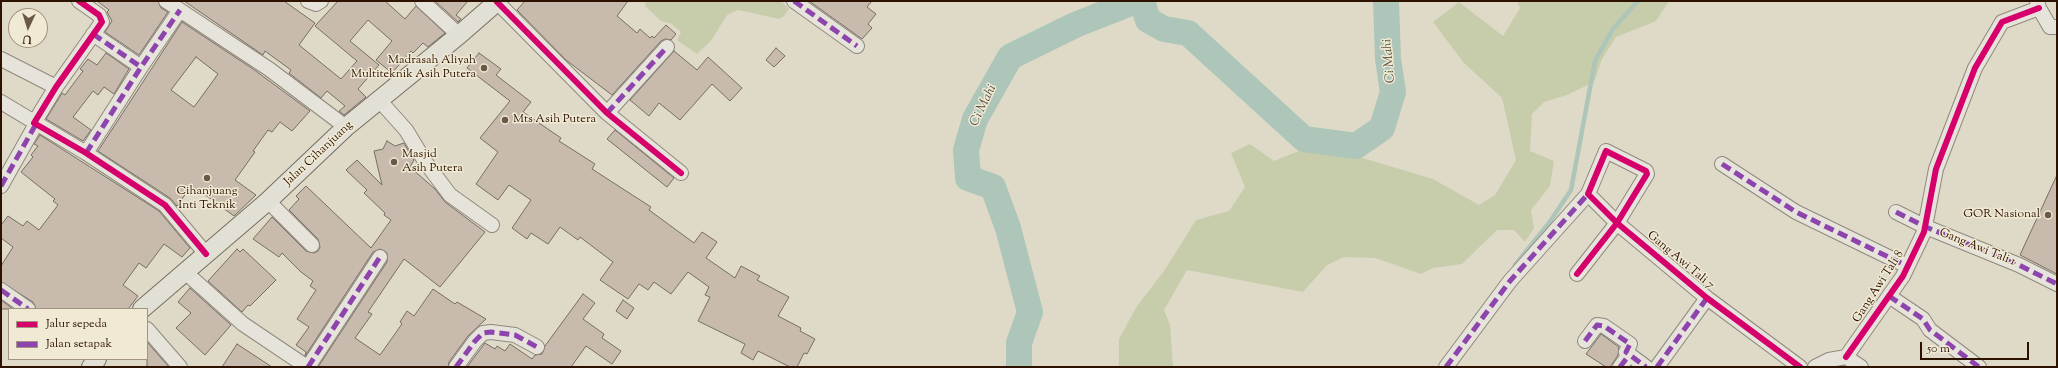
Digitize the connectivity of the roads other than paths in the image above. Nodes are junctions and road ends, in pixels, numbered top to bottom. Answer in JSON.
{"nodes":[{"id":1,"x":79,"y":1,"type":"edge"},
{"id":2,"x":166,"y":1,"type":"edge"},
{"id":3,"x":308,"y":1,"type":"edge"},
{"id":4,"x":321,"y":1,"type":"edge"},
{"id":5,"x":422,"y":1,"type":"edge"},
{"id":6,"x":794,"y":1,"type":"edge"},
{"id":7,"x":497,"y":2,"type":"edge"},
{"id":8,"x":2038,"y":5,"type":"edge"},
{"id":9,"x":180,"y":10,"type":"junction"},
{"id":10,"x":2057,"y":27,"type":"edge"},
{"id":11,"x":92,"y":34,"type":"junction"},
{"id":12,"x":460,"y":35,"type":"junction"},
{"id":13,"x":857,"y":46,"type":"dead end"},
{"id":14,"x":667,"y":47,"type":"dead end"},
{"id":15,"x":1,"y":59,"type":"edge"},
{"id":16,"x":141,"y":67,"type":"junction"},
{"id":17,"x":56,"y":87,"type":"junction"},
{"id":18,"x":380,"y":101,"type":"junction"},
{"id":19,"x":1,"y":102,"type":"edge"},
{"id":20,"x":607,"y":113,"type":"junction"},
{"id":21,"x":35,"y":124,"type":"junction"},
{"id":22,"x":346,"y":127,"type":"junction"},
{"id":23,"x":86,"y":153,"type":"junction"},
{"id":24,"x":1722,"y":164,"type":"dead end"},
{"id":25,"x":680,"y":173,"type":"dead end"},
{"id":26,"x":1,"y":186,"type":"edge"},
{"id":27,"x":1588,"y":194,"type":"junction"},
{"id":28,"x":268,"y":202,"type":"junction"},
{"id":29,"x":1896,"y":212,"type":"dead end"},
{"id":30,"x":1617,"y":223,"type":"junction"},
{"id":31,"x":492,"y":225,"type":"dead end"},
{"id":32,"x":1926,"y":227,"type":"junction"},
{"id":33,"x":312,"y":245,"type":"dead end"},
{"id":34,"x":206,"y":254,"type":"junction"},
{"id":35,"x":380,"y":257,"type":"dead end"},
{"id":36,"x":1907,"y":266,"type":"junction"},
{"id":37,"x":185,"y":272,"type":"junction"},
{"id":38,"x":1577,"y":274,"type":"dead end"},
{"id":39,"x":2057,"y":284,"type":"edge"},
{"id":40,"x":1,"y":290,"type":"edge"},
{"id":41,"x":1889,"y":296,"type":"junction"},
{"id":42,"x":1707,"y":298,"type":"junction"},
{"id":43,"x":27,"y":308,"type":"edge"},
{"id":44,"x":143,"y":308,"type":"edge"},
{"id":45,"x":148,"y":330,"type":"edge"},
{"id":46,"x":1585,"y":341,"type":"dead end"},
{"id":47,"x":537,"y":346,"type":"dead end"},
{"id":48,"x":1629,"y":355,"type":"junction"},
{"id":49,"x":1846,"y":357,"type":"junction"},
{"id":50,"x":180,"y":367,"type":"edge"},
{"id":51,"x":308,"y":367,"type":"edge"},
{"id":52,"x":456,"y":367,"type":"edge"},
{"id":53,"x":1446,"y":367,"type":"edge"},
{"id":54,"x":1620,"y":367,"type":"edge"},
{"id":55,"x":1646,"y":367,"type":"edge"},
{"id":56,"x":1657,"y":367,"type":"edge"},
{"id":57,"x":1800,"y":367,"type":"edge"},
{"id":58,"x":1815,"y":367,"type":"edge"},
{"id":59,"x":1861,"y":367,"type":"edge"},
{"id":60,"x":1979,"y":367,"type":"edge"}],
"edges":[{"from":1,"to":11,"type":"street"},
{"from":2,"to":9,"type":"street"},
{"from":3,"to":4,"type":"street"},
{"from":5,"to":12,"type":"street"},
{"from":6,"to":13,"type":"street"},
{"from":7,"to":12,"type":"main road","name":"Jalan Cihanjuang"},
{"from":7,"to":20,"type":"street"},
{"from":8,"to":10,"type":"street"},
{"from":8,"to":32,"type":"street","name":"Gang Awi Tali 8"},
{"from":9,"to":16,"type":"street"},
{"from":9,"to":22,"type":"street"},
{"from":11,"to":16,"type":"street"},
{"from":11,"to":17,"type":"street"},
{"from":12,"to":18,"type":"main road","name":"Jalan Cihanjuang"},
{"from":14,"to":20,"type":"street"},
{"from":15,"to":17,"type":"street"},
{"from":16,"to":23,"type":"street"},
{"from":17,"to":21,"type":"street"},
{"from":18,"to":22,"type":"main road","name":"Jalan Cihanjuang"},
{"from":18,"to":31,"type":"street"},
{"from":19,"to":21,"type":"street"},
{"from":20,"to":25,"type":"street"},
{"from":21,"to":23,"type":"street"},
{"from":21,"to":26,"type":"street"},
{"from":22,"to":28,"type":"main road","name":"Jalan Cihanjuang"},
{"from":23,"to":34,"type":"street"},
{"from":24,"to":36,"type":"street"},
{"from":27,"to":30,"type":"street","name":"Gang Awi Tali 7"},
{"from":27,"to":30,"type":"street"},
{"from":27,"to":53,"type":"street"},
{"from":28,"to":33,"type":"street"},
{"from":28,"to":34,"type":"main road","name":"Jalan Cihanjuang"},
{"from":29,"to":32,"type":"street","name":"Gang Awi Tali 1"},
{"from":30,"to":38,"type":"street"},
{"from":30,"to":42,"type":"street","name":"Gang Awi Tali 7"},
{"from":32,"to":36,"type":"street","name":"Gang Awi Tali 8"},
{"from":32,"to":39,"type":"street","name":"Gang Awi Tali 1"},
{"from":34,"to":37,"type":"main road","name":"Jalan Cihanjuang"},
{"from":35,"to":51,"type":"street"},
{"from":36,"to":41,"type":"street","name":"Gang Awi Tali 8"},
{"from":37,"to":44,"type":"main road","name":"Jalan Cihanjuang"},
{"from":37,"to":51,"type":"street"},
{"from":40,"to":43,"type":"street"},
{"from":41,"to":49,"type":"street","name":"Gang Awi Tali 8"},
{"from":41,"to":60,"type":"street"},
{"from":42,"to":56,"type":"street"},
{"from":42,"to":57,"type":"street","name":"Gang Awi Tali 7"},
{"from":45,"to":50,"type":"street"},
{"from":46,"to":48,"type":"street"},
{"from":47,"to":52,"type":"street"},
{"from":48,"to":54,"type":"street"},
{"from":48,"to":55,"type":"street"},
{"from":49,"to":58,"type":"street"},
{"from":49,"to":59,"type":"street"}]}
